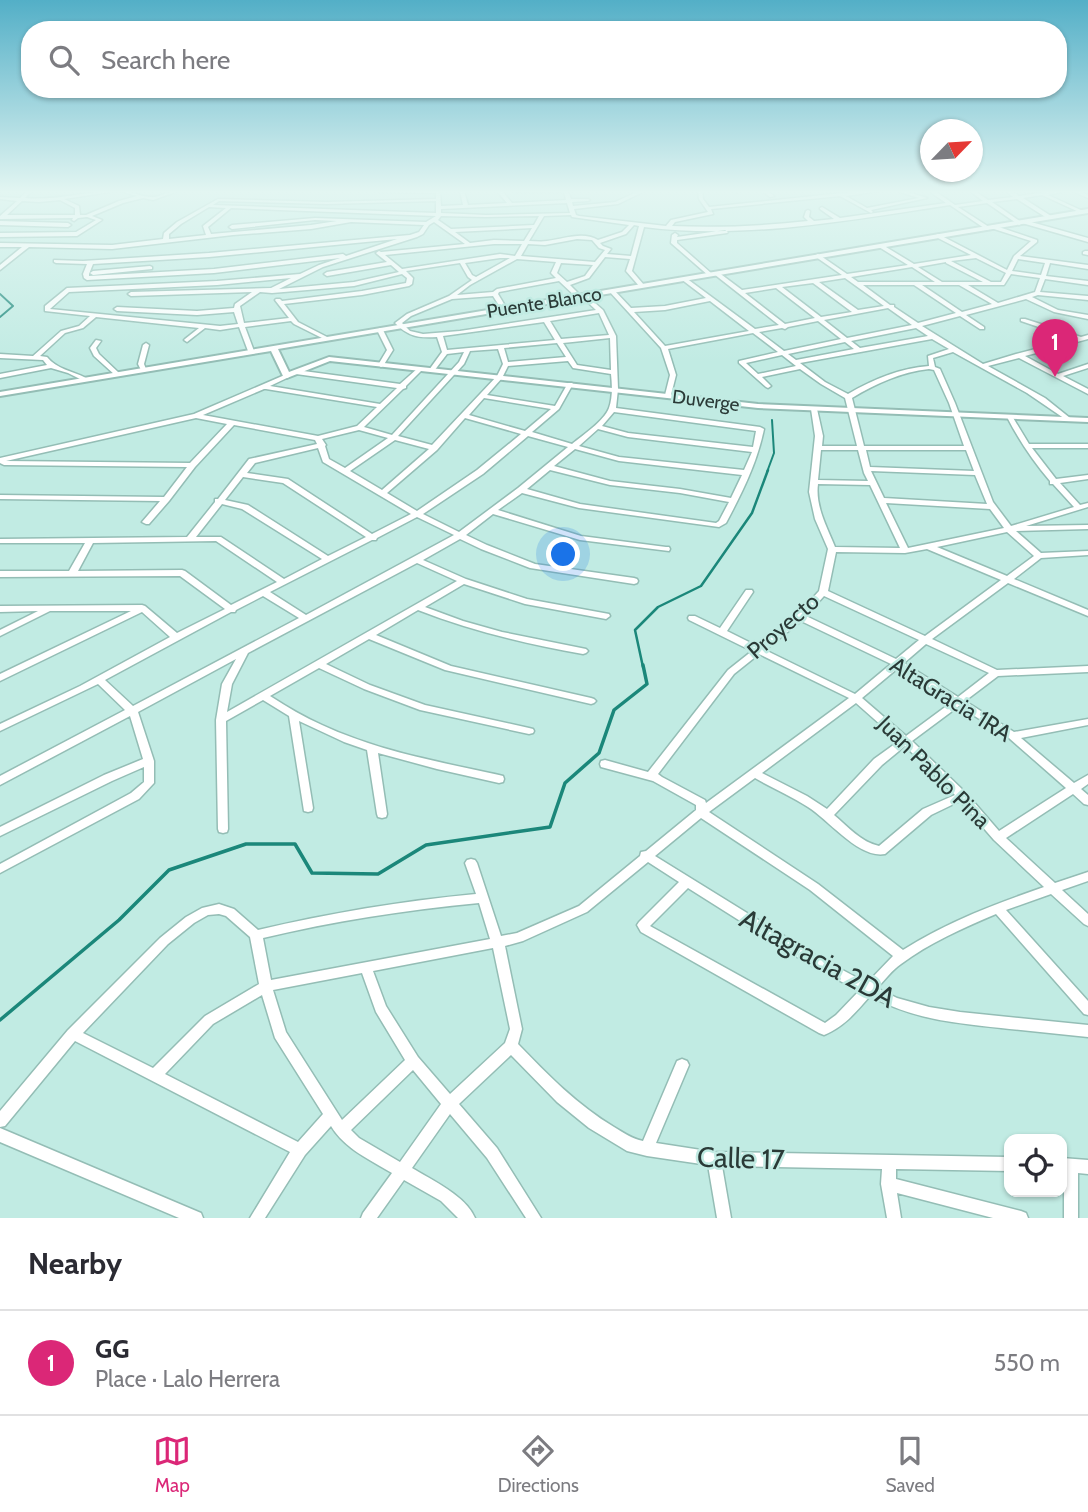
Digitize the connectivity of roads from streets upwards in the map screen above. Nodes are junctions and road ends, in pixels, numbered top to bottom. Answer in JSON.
{"nodes":[{"id":1,"x":25,"y":248,"type":"edge"},
{"id":2,"x":287,"y":248,"type":"edge"},
{"id":3,"x":379,"y":248,"type":"edge"},
{"id":4,"x":411,"y":248,"type":"edge"},
{"id":5,"x":433,"y":248,"type":"edge"},
{"id":6,"x":473,"y":248,"type":"edge"},
{"id":7,"x":523,"y":248,"type":"edge"},
{"id":8,"x":602,"y":248,"type":"edge"},
{"id":9,"x":635,"y":248,"type":"edge"},
{"id":10,"x":680,"y":248,"type":"edge"},
{"id":11,"x":869,"y":248,"type":"edge"},
{"id":12,"x":884,"y":248,"type":"edge"},
{"id":13,"x":960,"y":248,"type":"edge"},
{"id":14,"x":1027,"y":248,"type":"edge"},
{"id":15,"x":373,"y":250,"type":"junction"},
{"id":16,"x":413,"y":250,"type":"junction"},
{"id":17,"x":607,"y":252,"type":"junction"},
{"id":18,"x":381,"y":254,"type":"junction"},
{"id":19,"x":209,"y":255,"type":"junction"},
{"id":20,"x":352,"y":256,"type":"junction"},
{"id":21,"x":518,"y":256,"type":"junction"},
{"id":22,"x":818,"y":256,"type":"junction"},
{"id":23,"x":976,"y":256,"type":"junction"},
{"id":24,"x":155,"y":257,"type":"junction"},
{"id":25,"x":481,"y":257,"type":"junction"},
{"id":26,"x":1016,"y":257,"type":"junction"},
{"id":27,"x":632,"y":258,"type":"junction"},
{"id":28,"x":57,"y":261,"type":"dead end"},
{"id":29,"x":461,"y":261,"type":"junction"},
{"id":30,"x":91,"y":262,"type":"junction"},
{"id":31,"x":559,"y":262,"type":"junction"},
{"id":32,"x":948,"y":262,"type":"junction"},
{"id":33,"x":1048,"y":262,"type":"junction"},
{"id":34,"x":393,"y":263,"type":"junction"},
{"id":35,"x":597,"y":264,"type":"junction"},
{"id":36,"x":430,"y":265,"type":"junction"},
{"id":37,"x":913,"y":265,"type":"junction"},
{"id":38,"x":1088,"y":267,"type":"edge"},
{"id":39,"x":0,"y":268,"type":"edge"},
{"id":40,"x":214,"y":271,"type":"junction"},
{"id":41,"x":404,"y":271,"type":"junction"},
{"id":42,"x":1008,"y":272,"type":"junction"},
{"id":43,"x":148,"y":273,"type":"junction"},
{"id":44,"x":327,"y":274,"type":"dead end"},
{"id":45,"x":712,"y":274,"type":"junction"},
{"id":46,"x":300,"y":275,"type":"junction"},
{"id":47,"x":848,"y":276,"type":"junction"},
{"id":48,"x":1043,"y":278,"type":"junction"},
{"id":49,"x":559,"y":279,"type":"junction"},
{"id":50,"x":684,"y":279,"type":"junction"},
{"id":51,"x":476,"y":281,"type":"junction"},
{"id":52,"x":814,"y":281,"type":"junction"},
{"id":53,"x":940,"y":282,"type":"junction"},
{"id":54,"x":859,"y":283,"type":"junction"},
{"id":55,"x":915,"y":283,"type":"junction"},
{"id":56,"x":960,"y":283,"type":"junction"},
{"id":57,"x":1088,"y":283,"type":"edge"},
{"id":58,"x":140,"y":284,"type":"junction"},
{"id":59,"x":567,"y":284,"type":"junction"},
{"id":60,"x":993,"y":285,"type":"junction"},
{"id":61,"x":642,"y":286,"type":"junction"},
{"id":62,"x":778,"y":286,"type":"junction"},
{"id":63,"x":258,"y":290,"type":"junction"},
{"id":64,"x":272,"y":290,"type":"junction"},
{"id":65,"x":612,"y":291,"type":"junction"},
{"id":66,"x":741,"y":292,"type":"junction"},
{"id":67,"x":1038,"y":293,"type":"junction"},
{"id":68,"x":131,"y":294,"type":"junction"},
{"id":69,"x":495,"y":295,"type":"junction"},
{"id":70,"x":581,"y":296,"type":"junction"},
{"id":71,"x":452,"y":297,"type":"junction"},
{"id":72,"x":1027,"y":297,"type":"junction"},
{"id":73,"x":1088,"y":298,"type":"edge"},
{"id":74,"x":710,"y":299,"type":"junction"},
{"id":75,"x":280,"y":303,"type":"junction"},
{"id":76,"x":998,"y":305,"type":"junction"},
{"id":77,"x":892,"y":306,"type":"junction"},
{"id":78,"x":117,"y":309,"type":"junction"},
{"id":79,"x":504,"y":309,"type":"junction"},
{"id":80,"x":236,"y":310,"type":"junction"},
{"id":81,"x":630,"y":310,"type":"junction"},
{"id":82,"x":601,"y":311,"type":"junction"},
{"id":83,"x":858,"y":313,"type":"junction"},
{"id":84,"x":94,"y":315,"type":"junction"},
{"id":85,"x":959,"y":315,"type":"junction"},
{"id":86,"x":1085,"y":316,"type":"edge"},
{"id":87,"x":108,"y":317,"type":"junction"},
{"id":88,"x":293,"y":319,"type":"junction"},
{"id":89,"x":820,"y":320,"type":"junction"},
{"id":90,"x":1023,"y":320,"type":"dead end"},
{"id":91,"x":547,"y":321,"type":"junction"},
{"id":92,"x":1088,"y":324,"type":"edge"},
{"id":93,"x":244,"y":325,"type":"junction"},
{"id":94,"x":401,"y":326,"type":"junction"},
{"id":95,"x":919,"y":326,"type":"junction"},
{"id":96,"x":203,"y":327,"type":"junction"},
{"id":97,"x":785,"y":327,"type":"junction"},
{"id":98,"x":982,"y":328,"type":"dead end"},
{"id":99,"x":380,"y":330,"type":"junction"},
{"id":100,"x":754,"y":333,"type":"junction"},
{"id":101,"x":440,"y":335,"type":"junction"},
{"id":102,"x":613,"y":337,"type":"junction"},
{"id":103,"x":932,"y":337,"type":"junction"},
{"id":104,"x":326,"y":338,"type":"junction"},
{"id":105,"x":1084,"y":338,"type":"edge"},
{"id":106,"x":187,"y":340,"type":"dead end"},
{"id":107,"x":845,"y":340,"type":"junction"},
{"id":108,"x":98,"y":341,"type":"dead end"},
{"id":109,"x":559,"y":341,"type":"junction"},
{"id":110,"x":146,"y":345,"type":"dead end"},
{"id":111,"x":500,"y":346,"type":"junction"},
{"id":112,"x":273,"y":347,"type":"junction"},
{"id":113,"x":664,"y":348,"type":"junction"},
{"id":114,"x":468,"y":350,"type":"junction"},
{"id":115,"x":954,"y":350,"type":"junction"},
{"id":116,"x":251,"y":351,"type":"junction"},
{"id":117,"x":860,"y":351,"type":"junction"},
{"id":118,"x":445,"y":352,"type":"junction"},
{"id":119,"x":780,"y":352,"type":"junction"},
{"id":120,"x":1018,"y":355,"type":"junction"},
{"id":121,"x":0,"y":356,"type":"edge"},
{"id":122,"x":35,"y":357,"type":"junction"},
{"id":123,"x":571,"y":359,"type":"junction"},
{"id":124,"x":506,"y":364,"type":"junction"},
{"id":125,"x":798,"y":364,"type":"junction"},
{"id":126,"x":381,"y":365,"type":"junction"},
{"id":127,"x":51,"y":366,"type":"junction"},
{"id":128,"x":982,"y":366,"type":"junction"},
{"id":129,"x":1088,"y":366,"type":"edge"},
{"id":130,"x":930,"y":367,"type":"junction"},
{"id":131,"x":143,"y":369,"type":"junction"},
{"id":132,"x":420,"y":369,"type":"junction"},
{"id":133,"x":432,"y":370,"type":"junction"},
{"id":134,"x":296,"y":372,"type":"junction"},
{"id":135,"x":453,"y":372,"type":"junction"},
{"id":136,"x":614,"y":372,"type":"junction"},
{"id":137,"x":117,"y":374,"type":"junction"},
{"id":138,"x":0,"y":376,"type":"edge"},
{"id":139,"x":287,"y":376,"type":"junction"},
{"id":140,"x":756,"y":376,"type":"junction"},
{"id":141,"x":1058,"y":376,"type":"junction"},
{"id":142,"x":500,"y":377,"type":"junction"},
{"id":143,"x":84,"y":380,"type":"junction"},
{"id":144,"x":569,"y":384,"type":"junction"},
{"id":145,"x":264,"y":386,"type":"junction"},
{"id":146,"x":768,"y":386,"type":"dead end"},
{"id":147,"x":404,"y":387,"type":"junction"},
{"id":148,"x":615,"y":389,"type":"junction"},
{"id":149,"x":1088,"y":392,"type":"edge"},
{"id":150,"x":0,"y":394,"type":"edge"},
{"id":151,"x":668,"y":395,"type":"junction"},
{"id":152,"x":483,"y":396,"type":"junction"},
{"id":153,"x":848,"y":397,"type":"junction"},
{"id":154,"x":382,"y":405,"type":"junction"},
{"id":155,"x":557,"y":408,"type":"junction"},
{"id":156,"x":814,"y":409,"type":"junction"},
{"id":157,"x":612,"y":410,"type":"junction"},
{"id":158,"x":851,"y":410,"type":"junction"},
{"id":159,"x":957,"y":415,"type":"junction"},
{"id":160,"x":196,"y":416,"type":"junction"},
{"id":161,"x":465,"y":416,"type":"junction"},
{"id":162,"x":1010,"y":417,"type":"junction"},
{"id":163,"x":1068,"y":419,"type":"junction"},
{"id":164,"x":1088,"y":420,"type":"edge"},
{"id":165,"x":232,"y":423,"type":"junction"},
{"id":166,"x":597,"y":427,"type":"junction"},
{"id":167,"x":359,"y":428,"type":"junction"},
{"id":168,"x":526,"y":433,"type":"junction"},
{"id":169,"x":393,"y":438,"type":"junction"},
{"id":170,"x":320,"y":441,"type":"junction"},
{"id":171,"x":573,"y":446,"type":"junction"},
{"id":172,"x":1027,"y":446,"type":"junction"},
{"id":173,"x":1088,"y":446,"type":"edge"},
{"id":174,"x":969,"y":447,"type":"junction"},
{"id":175,"x":434,"y":448,"type":"junction"},
{"id":176,"x":818,"y":448,"type":"junction"},
{"id":177,"x":862,"y":449,"type":"junction"},
{"id":178,"x":756,"y":450,"type":"junction"},
{"id":179,"x":0,"y":461,"type":"edge"},
{"id":180,"x":191,"y":465,"type":"junction"},
{"id":181,"x":548,"y":467,"type":"junction"},
{"id":182,"x":867,"y":469,"type":"junction"},
{"id":183,"x":346,"y":471,"type":"junction"},
{"id":184,"x":747,"y":473,"type":"junction"},
{"id":185,"x":979,"y":473,"type":"junction"},
{"id":186,"x":241,"y":474,"type":"junction"},
{"id":187,"x":1088,"y":477,"type":"edge"},
{"id":188,"x":813,"y":482,"type":"junction"},
{"id":189,"x":1054,"y":482,"type":"junction"},
{"id":190,"x":873,"y":484,"type":"junction"},
{"id":191,"x":522,"y":490,"type":"junction"},
{"id":192,"x":383,"y":493,"type":"junction"},
{"id":193,"x":0,"y":497,"type":"edge"},
{"id":194,"x":166,"y":499,"type":"junction"},
{"id":195,"x":880,"y":500,"type":"junction"},
{"id":196,"x":734,"y":501,"type":"junction"},
{"id":197,"x":218,"y":502,"type":"junction"},
{"id":198,"x":992,"y":507,"type":"junction"},
{"id":199,"x":1084,"y":507,"type":"edge"},
{"id":200,"x":495,"y":512,"type":"junction"},
{"id":201,"x":417,"y":514,"type":"junction"},
{"id":202,"x":146,"y":522,"type":"dead end"},
{"id":203,"x":1088,"y":527,"type":"edge"},
{"id":204,"x":1009,"y":529,"type":"junction"},
{"id":205,"x":461,"y":536,"type":"junction"},
{"id":206,"x":373,"y":538,"type":"junction"},
{"id":207,"x":190,"y":539,"type":"junction"},
{"id":208,"x":90,"y":540,"type":"junction"},
{"id":209,"x":0,"y":541,"type":"edge"},
{"id":210,"x":927,"y":545,"type":"junction"},
{"id":211,"x":666,"y":549,"type":"dead end"},
{"id":212,"x":832,"y":549,"type":"junction"},
{"id":213,"x":905,"y":551,"type":"junction"},
{"id":214,"x":1088,"y":553,"type":"edge"},
{"id":215,"x":1039,"y":555,"type":"junction"},
{"id":216,"x":417,"y":559,"type":"junction"},
{"id":217,"x":329,"y":560,"type":"junction"},
{"id":218,"x":0,"y":574,"type":"edge"},
{"id":219,"x":72,"y":574,"type":"junction"},
{"id":220,"x":634,"y":580,"type":"dead end"},
{"id":221,"x":1004,"y":580,"type":"junction"},
{"id":222,"x":463,"y":581,"type":"junction"},
{"id":223,"x":283,"y":582,"type":"junction"},
{"id":224,"x":749,"y":592,"type":"dead end"},
{"id":225,"x":823,"y":592,"type":"junction"},
{"id":226,"x":265,"y":593,"type":"junction"},
{"id":227,"x":142,"y":608,"type":"junction"},
{"id":228,"x":420,"y":608,"type":"junction"},
{"id":229,"x":51,"y":609,"type":"junction"},
{"id":230,"x":0,"y":610,"type":"edge"},
{"id":231,"x":232,"y":610,"type":"junction"},
{"id":232,"x":1088,"y":613,"type":"edge"},
{"id":233,"x":606,"y":615,"type":"dead end"},
{"id":234,"x":800,"y":617,"type":"junction"},
{"id":235,"x":692,"y":618,"type":"dead end"},
{"id":236,"x":306,"y":620,"type":"junction"},
{"id":237,"x":721,"y":633,"type":"junction"},
{"id":238,"x":0,"y":634,"type":"edge"},
{"id":239,"x":370,"y":636,"type":"junction"},
{"id":240,"x":176,"y":637,"type":"junction"},
{"id":241,"x":925,"y":640,"type":"junction"},
{"id":242,"x":583,"y":651,"type":"dead end"},
{"id":243,"x":759,"y":651,"type":"junction"},
{"id":244,"x":245,"y":653,"type":"junction"},
{"id":245,"x":899,"y":664,"type":"junction"},
{"id":246,"x":320,"y":665,"type":"junction"},
{"id":247,"x":1088,"y":669,"type":"edge"},
{"id":248,"x":996,"y":673,"type":"junction"},
{"id":249,"x":0,"y":678,"type":"edge"},
{"id":250,"x":99,"y":680,"type":"junction"},
{"id":251,"x":263,"y":696,"type":"junction"},
{"id":252,"x":856,"y":698,"type":"junction"},
{"id":253,"x":591,"y":701,"type":"dead end"},
{"id":254,"x":959,"y":701,"type":"junction"},
{"id":255,"x":133,"y":712,"type":"junction"},
{"id":256,"x":293,"y":717,"type":"junction"},
{"id":257,"x":221,"y":720,"type":"junction"},
{"id":258,"x":1088,"y":722,"type":"edge"},
{"id":259,"x":0,"y":728,"type":"edge"},
{"id":260,"x":528,"y":731,"type":"dead end"},
{"id":261,"x":1013,"y":736,"type":"junction"},
{"id":262,"x":905,"y":740,"type":"junction"},
{"id":263,"x":372,"y":750,"type":"junction"},
{"id":264,"x":149,"y":761,"type":"junction"},
{"id":265,"x":605,"y":764,"type":"dead end"},
{"id":266,"x":754,"y":773,"type":"junction"},
{"id":267,"x":653,"y":776,"type":"junction"},
{"id":268,"x":499,"y":779,"type":"dead end"},
{"id":269,"x":1088,"y":779,"type":"edge"},
{"id":270,"x":0,"y":781,"type":"edge"},
{"id":271,"x":1073,"y":787,"type":"junction"},
{"id":272,"x":962,"y":796,"type":"junction"},
{"id":273,"x":1088,"y":801,"type":"edge"},
{"id":274,"x":308,"y":808,"type":"dead end"},
{"id":275,"x":701,"y":812,"type":"junction"},
{"id":276,"x":382,"y":814,"type":"dead end"},
{"id":277,"x":828,"y":815,"type":"junction"},
{"id":278,"x":223,"y":829,"type":"dead end"},
{"id":279,"x":0,"y":832,"type":"edge"},
{"id":280,"x":998,"y":837,"type":"junction"},
{"id":281,"x":645,"y":855,"type":"junction"},
{"id":282,"x":471,"y":863,"type":"dead end"},
{"id":283,"x":0,"y":869,"type":"edge"},
{"id":284,"x":1088,"y":876,"type":"edge"},
{"id":285,"x":687,"y":882,"type":"junction"},
{"id":286,"x":1052,"y":889,"type":"junction"},
{"id":287,"x":482,"y":898,"type":"junction"},
{"id":288,"x":998,"y":909,"type":"junction"},
{"id":289,"x":1088,"y":921,"type":"edge"},
{"id":290,"x":257,"y":935,"type":"junction"},
{"id":291,"x":498,"y":942,"type":"junction"},
{"id":292,"x":903,"y":957,"type":"junction"},
{"id":293,"x":366,"y":967,"type":"junction"},
{"id":294,"x":266,"y":986,"type":"junction"},
{"id":295,"x":867,"y":989,"type":"junction"},
{"id":296,"x":1088,"y":1010,"type":"edge"},
{"id":297,"x":1088,"y":1031,"type":"edge"},
{"id":298,"x":73,"y":1034,"type":"junction"},
{"id":299,"x":511,"y":1046,"type":"junction"},
{"id":300,"x":413,"y":1061,"type":"junction"},
{"id":301,"x":682,"y":1065,"type":"dead end"},
{"id":302,"x":155,"y":1076,"type":"junction"},
{"id":303,"x":449,"y":1104,"type":"junction"},
{"id":304,"x":331,"y":1116,"type":"junction"},
{"id":305,"x":0,"y":1121,"type":"edge"},
{"id":306,"x":341,"y":1130,"type":"junction"},
{"id":307,"x":0,"y":1135,"type":"edge"},
{"id":308,"x":647,"y":1149,"type":"junction"},
{"id":309,"x":300,"y":1150,"type":"junction"},
{"id":310,"x":714,"y":1159,"type":"junction"},
{"id":311,"x":890,"y":1162,"type":"junction"},
{"id":312,"x":1004,"y":1164,"type":"edge"},
{"id":313,"x":1067,"y":1165,"type":"edge"},
{"id":314,"x":1088,"y":1167,"type":"edge"},
{"id":315,"x":401,"y":1170,"type":"junction"},
{"id":316,"x":1067,"y":1176,"type":"edge"},
{"id":317,"x":888,"y":1184,"type":"junction"},
{"id":318,"x":530,"y":1216,"type":"edge"},
{"id":319,"x":196,"y":1218,"type":"edge"},
{"id":320,"x":257,"y":1218,"type":"edge"},
{"id":321,"x":368,"y":1218,"type":"edge"},
{"id":322,"x":468,"y":1218,"type":"edge"},
{"id":323,"x":723,"y":1218,"type":"edge"},
{"id":324,"x":894,"y":1218,"type":"edge"},
{"id":325,"x":1021,"y":1218,"type":"edge"},
{"id":326,"x":1071,"y":1218,"type":"edge"}],
"edges":[{"from":1,"to":39,"type":"street"},
{"from":2,"to":19,"type":"street"},
{"from":3,"to":15,"type":"street"},
{"from":4,"to":16,"type":"street"},
{"from":5,"to":16,"type":"street"},
{"from":6,"to":25,"type":"street"},
{"from":7,"to":21,"type":"street"},
{"from":8,"to":17,"type":"street"},
{"from":9,"to":27,"type":"street"},
{"from":10,"to":45,"type":"street"},
{"from":11,"to":22,"type":"street","name":"Puente Blanco"},
{"from":12,"to":37,"type":"street"},
{"from":13,"to":23,"type":"street"},
{"from":14,"to":26,"type":"street"},
{"from":15,"to":18,"type":"street"},
{"from":15,"to":20,"type":"street"},
{"from":16,"to":18,"type":"street"},
{"from":16,"to":36,"type":"street"},
{"from":17,"to":27,"type":"street"},
{"from":17,"to":35,"type":"street"},
{"from":18,"to":34,"type":"street"},
{"from":19,"to":24,"type":"street"},
{"from":19,"to":40,"type":"street"},
{"from":20,"to":40,"type":"street"},
{"from":20,"to":46,"type":"street"},
{"from":21,"to":25,"type":"street"},
{"from":21,"to":31,"type":"street"},
{"from":21,"to":51,"type":"street"},
{"from":22,"to":45,"type":"street","name":"Puente Blanco"},
{"from":22,"to":47,"type":"street"},
{"from":23,"to":32,"type":"street"},
{"from":23,"to":42,"type":"street"},
{"from":24,"to":30,"type":"street"},
{"from":24,"to":43,"type":"street"},
{"from":25,"to":29,"type":"street"},
{"from":26,"to":33,"type":"street"},
{"from":26,"to":42,"type":"street"},
{"from":27,"to":61,"type":"street"},
{"from":28,"to":30,"type":"street"},
{"from":29,"to":36,"type":"street"},
{"from":29,"to":51,"type":"street"},
{"from":30,"to":43,"type":"street"},
{"from":31,"to":35,"type":"street"},
{"from":31,"to":49,"type":"street"},
{"from":32,"to":37,"type":"street"},
{"from":32,"to":60,"type":"street"},
{"from":33,"to":38,"type":"street"},
{"from":33,"to":48,"type":"street"},
{"from":34,"to":41,"type":"street"},
{"from":34,"to":44,"type":"street"},
{"from":35,"to":59,"type":"street"},
{"from":36,"to":41,"type":"street"},
{"from":37,"to":47,"type":"street"},
{"from":37,"to":53,"type":"street"},
{"from":40,"to":43,"type":"street"},
{"from":41,"to":64,"type":"street"},
{"from":41,"to":75,"type":"street"},
{"from":42,"to":48,"type":"street"},
{"from":42,"to":60,"type":"street"},
{"from":43,"to":58,"type":"street"},
{"from":45,"to":50,"type":"street","name":"Puente Blanco"},
{"from":45,"to":66,"type":"street"},
{"from":46,"to":58,"type":"street"},
{"from":46,"to":64,"type":"street"},
{"from":47,"to":52,"type":"street"},
{"from":47,"to":54,"type":"street"},
{"from":48,"to":57,"type":"street"},
{"from":48,"to":67,"type":"street"},
{"from":49,"to":59,"type":"street"},
{"from":49,"to":69,"type":"street"},
{"from":50,"to":61,"type":"street","name":"Puente Blanco"},
{"from":50,"to":74,"type":"street"},
{"from":51,"to":71,"type":"street"},
{"from":52,"to":62,"type":"street"},
{"from":52,"to":83,"type":"street"},
{"from":53,"to":55,"type":"street"},
{"from":53,"to":56,"type":"street"},
{"from":54,"to":55,"type":"street"},
{"from":54,"to":77,"type":"street"},
{"from":55,"to":85,"type":"street"},
{"from":56,"to":60,"type":"street"},
{"from":56,"to":76,"type":"street"},
{"from":58,"to":68,"type":"street"},
{"from":58,"to":84,"type":"street"},
{"from":59,"to":70,"type":"street"},
{"from":61,"to":65,"type":"street","name":"Puente Blanco"},
{"from":62,"to":66,"type":"street"},
{"from":62,"to":89,"type":"street"},
{"from":63,"to":64,"type":"street"},
{"from":63,"to":68,"type":"street"},
{"from":63,"to":80,"type":"street"},
{"from":64,"to":75,"type":"street"},
{"from":65,"to":70,"type":"street","name":"Puente Blanco"},
{"from":65,"to":81,"type":"street"},
{"from":66,"to":97,"type":"street"},
{"from":67,"to":72,"type":"street"},
{"from":67,"to":73,"type":"street"},
{"from":68,"to":78,"type":"street"},
{"from":69,"to":71,"type":"street"},
{"from":69,"to":79,"type":"street"},
{"from":70,"to":79,"type":"street","name":"Puente Blanco"},
{"from":70,"to":82,"type":"street"},
{"from":71,"to":94,"type":"street"},
{"from":72,"to":76,"type":"street"},
{"from":72,"to":86,"type":"street"},
{"from":74,"to":81,"type":"street"},
{"from":74,"to":100,"type":"street"},
{"from":75,"to":88,"type":"street"},
{"from":76,"to":85,"type":"street"},
{"from":77,"to":83,"type":"street"},
{"from":77,"to":95,"type":"street"},
{"from":78,"to":80,"type":"street"},
{"from":78,"to":87,"type":"street"},
{"from":79,"to":94,"type":"street","name":"Puente Blanco"},
{"from":80,"to":93,"type":"street"},
{"from":81,"to":113,"type":"street"},
{"from":82,"to":91,"type":"street"},
{"from":82,"to":102,"type":"street"},
{"from":83,"to":89,"type":"street"},
{"from":84,"to":87,"type":"street"},
{"from":84,"to":122,"type":"street"},
{"from":85,"to":95,"type":"street"},
{"from":85,"to":98,"type":"street"},
{"from":86,"to":92,"type":"street"},
{"from":87,"to":96,"type":"street"},
{"from":88,"to":93,"type":"street"},
{"from":88,"to":104,"type":"street"},
{"from":89,"to":97,"type":"street"},
{"from":89,"to":107,"type":"street"},
{"from":90,"to":105,"type":"street"},
{"from":91,"to":101,"type":"street"},
{"from":91,"to":109,"type":"street"},
{"from":93,"to":96,"type":"street"},
{"from":93,"to":116,"type":"street"},
{"from":94,"to":99,"type":"street","name":"Puente Blanco"},
{"from":94,"to":101,"type":"street"},
{"from":95,"to":103,"type":"street"},
{"from":95,"to":107,"type":"street"},
{"from":96,"to":106,"type":"street"},
{"from":97,"to":100,"type":"street"},
{"from":99,"to":104,"type":"street","name":"Puente Blanco"},
{"from":99,"to":126,"type":"street"},
{"from":100,"to":113,"type":"street"},
{"from":100,"to":119,"type":"street"},
{"from":101,"to":118,"type":"street"},
{"from":102,"to":109,"type":"street"},
{"from":102,"to":136,"type":"street"},
{"from":103,"to":115,"type":"street"},
{"from":103,"to":117,"type":"street"},
{"from":104,"to":112,"type":"street","name":"Puente Blanco"},
{"from":105,"to":120,"type":"street"},
{"from":107,"to":117,"type":"street"},
{"from":107,"to":119,"type":"street"},
{"from":108,"to":137,"type":"street"},
{"from":109,"to":111,"type":"street"},
{"from":109,"to":123,"type":"street"},
{"from":110,"to":131,"type":"street"},
{"from":111,"to":114,"type":"street"},
{"from":111,"to":124,"type":"street"},
{"from":112,"to":116,"type":"street","name":"Puente Blanco"},
{"from":112,"to":139,"type":"street"},
{"from":113,"to":151,"type":"street"},
{"from":114,"to":118,"type":"street"},
{"from":114,"to":135,"type":"street"},
{"from":115,"to":128,"type":"street"},
{"from":115,"to":130,"type":"street"},
{"from":116,"to":131,"type":"street","name":"Puente Blanco"},
{"from":117,"to":125,"type":"street"},
{"from":118,"to":133,"type":"street"},
{"from":119,"to":125,"type":"street"},
{"from":119,"to":140,"type":"street"},
{"from":120,"to":128,"type":"street"},
{"from":120,"to":141,"type":"street"},
{"from":121,"to":122,"type":"street"},
{"from":122,"to":127,"type":"street"},
{"from":123,"to":124,"type":"street"},
{"from":123,"to":136,"type":"street"},
{"from":124,"to":142,"type":"street"},
{"from":125,"to":140,"type":"street"},
{"from":125,"to":153,"type":"street"},
{"from":126,"to":132,"type":"street","name":"Duverge"},
{"from":126,"to":134,"type":"street","name":"Duverge"},
{"from":127,"to":138,"type":"street"},
{"from":127,"to":143,"type":"street"},
{"from":128,"to":163,"type":"street"},
{"from":129,"to":141,"type":"street"},
{"from":130,"to":153,"type":"street"},
{"from":130,"to":159,"type":"street"},
{"from":131,"to":137,"type":"street","name":"Puente Blanco"},
{"from":132,"to":133,"type":"street","name":"Duverge"},
{"from":132,"to":147,"type":"street"},
{"from":133,"to":135,"type":"street","name":"Duverge"},
{"from":134,"to":139,"type":"street"},
{"from":134,"to":147,"type":"street"},
{"from":135,"to":142,"type":"street","name":"Duverge"},
{"from":135,"to":169,"type":"street"},
{"from":136,"to":148,"type":"street"},
{"from":137,"to":143,"type":"street","name":"Puente Blanco"},
{"from":139,"to":145,"type":"street"},
{"from":140,"to":146,"type":"street"},
{"from":141,"to":149,"type":"street"},
{"from":142,"to":144,"type":"street","name":"Duverge"},
{"from":142,"to":152,"type":"street"},
{"from":143,"to":150,"type":"street","name":"Puente Blanco"},
{"from":144,"to":148,"type":"street","name":"Duverge"},
{"from":144,"to":155,"type":"street"},
{"from":145,"to":154,"type":"street"},
{"from":145,"to":160,"type":"street"},
{"from":147,"to":154,"type":"street"},
{"from":148,"to":151,"type":"street","name":"Duverge"},
{"from":148,"to":157,"type":"street"},
{"from":151,"to":156,"type":"street","name":"Duverge"},
{"from":152,"to":155,"type":"street"},
{"from":152,"to":161,"type":"street"},
{"from":153,"to":158,"type":"street"},
{"from":154,"to":167,"type":"street"},
{"from":155,"to":168,"type":"street"},
{"from":156,"to":158,"type":"street","name":"Duverge"},
{"from":156,"to":176,"type":"street"},
{"from":157,"to":166,"type":"street"},
{"from":157,"to":178,"type":"street"},
{"from":158,"to":159,"type":"street","name":"Duverge"},
{"from":158,"to":177,"type":"street"},
{"from":159,"to":162,"type":"street","name":"Duverge"},
{"from":159,"to":174,"type":"street"},
{"from":160,"to":165,"type":"street"},
{"from":160,"to":179,"type":"street"},
{"from":161,"to":168,"type":"street"},
{"from":161,"to":175,"type":"street"},
{"from":162,"to":163,"type":"street","name":"Duverge"},
{"from":162,"to":172,"type":"street"},
{"from":163,"to":164,"type":"street","name":"Duverge"},
{"from":165,"to":170,"type":"street"},
{"from":165,"to":180,"type":"street"},
{"from":166,"to":171,"type":"street"},
{"from":166,"to":178,"type":"street"},
{"from":167,"to":169,"type":"street"},
{"from":167,"to":170,"type":"street"},
{"from":168,"to":171,"type":"street"},
{"from":168,"to":201,"type":"street"},
{"from":169,"to":175,"type":"street"},
{"from":169,"to":183,"type":"street"},
{"from":170,"to":183,"type":"street"},
{"from":170,"to":186,"type":"street"},
{"from":171,"to":181,"type":"street"},
{"from":171,"to":184,"type":"street"},
{"from":172,"to":173,"type":"street"},
{"from":172,"to":189,"type":"street"},
{"from":174,"to":177,"type":"street"},
{"from":174,"to":185,"type":"street"},
{"from":175,"to":192,"type":"street"},
{"from":176,"to":177,"type":"street"},
{"from":176,"to":188,"type":"street"},
{"from":177,"to":182,"type":"street"},
{"from":178,"to":184,"type":"street"},
{"from":179,"to":180,"type":"street"},
{"from":180,"to":194,"type":"street"},
{"from":181,"to":191,"type":"street"},
{"from":181,"to":196,"type":"street"},
{"from":182,"to":185,"type":"street"},
{"from":182,"to":190,"type":"street"},
{"from":183,"to":192,"type":"street"},
{"from":184,"to":196,"type":"street"},
{"from":185,"to":198,"type":"street"},
{"from":186,"to":197,"type":"street"},
{"from":186,"to":206,"type":"street"},
{"from":187,"to":189,"type":"street"},
{"from":188,"to":190,"type":"street"},
{"from":188,"to":212,"type":"street"},
{"from":189,"to":199,"type":"street"},
{"from":190,"to":195,"type":"street"},
{"from":191,"to":196,"type":"street"},
{"from":191,"to":200,"type":"street"},
{"from":192,"to":201,"type":"street"},
{"from":193,"to":194,"type":"street"},
{"from":194,"to":202,"type":"street"},
{"from":195,"to":198,"type":"street"},
{"from":195,"to":213,"type":"street"},
{"from":197,"to":207,"type":"street"},
{"from":197,"to":217,"type":"street"},
{"from":198,"to":204,"type":"street"},
{"from":199,"to":204,"type":"street"},
{"from":200,"to":205,"type":"street"},
{"from":200,"to":211,"type":"street"},
{"from":201,"to":205,"type":"street"},
{"from":201,"to":206,"type":"street"},
{"from":203,"to":204,"type":"street"},
{"from":204,"to":210,"type":"street"},
{"from":204,"to":215,"type":"street"},
{"from":205,"to":216,"type":"street"},
{"from":205,"to":220,"type":"street"},
{"from":206,"to":217,"type":"street"},
{"from":207,"to":208,"type":"street"},
{"from":207,"to":223,"type":"street"},
{"from":208,"to":209,"type":"street"},
{"from":208,"to":219,"type":"street"},
{"from":210,"to":213,"type":"street"},
{"from":210,"to":221,"type":"street"},
{"from":212,"to":213,"type":"street"},
{"from":212,"to":225,"type":"street","name":"Proyecto"},
{"from":214,"to":215,"type":"street"},
{"from":215,"to":221,"type":"street"},
{"from":216,"to":222,"type":"street"},
{"from":216,"to":236,"type":"street"},
{"from":217,"to":223,"type":"street"},
{"from":218,"to":219,"type":"street"},
{"from":219,"to":231,"type":"street"},
{"from":221,"to":232,"type":"street"},
{"from":221,"to":241,"type":"street"},
{"from":222,"to":228,"type":"street"},
{"from":222,"to":233,"type":"street"},
{"from":223,"to":226,"type":"street"},
{"from":224,"to":237,"type":"street"},
{"from":225,"to":234,"type":"street","name":"Proyecto"},
{"from":225,"to":241,"type":"street"},
{"from":226,"to":231,"type":"street"},
{"from":226,"to":236,"type":"street"},
{"from":227,"to":229,"type":"street"},
{"from":227,"to":240,"type":"street"},
{"from":227,"to":249,"type":"street"},
{"from":228,"to":239,"type":"street"},
{"from":228,"to":242,"type":"street"},
{"from":229,"to":230,"type":"street"},
{"from":229,"to":238,"type":"street"},
{"from":231,"to":240,"type":"street"},
{"from":234,"to":243,"type":"street","name":"Proyecto"},
{"from":234,"to":245,"type":"street","name":"AltaGracia 1RA"},
{"from":235,"to":237,"type":"street","name":"Juan Pablo Pina"},
{"from":236,"to":244,"type":"street"},
{"from":237,"to":243,"type":"street","name":"Juan Pablo Pina"},
{"from":239,"to":246,"type":"street"},
{"from":239,"to":253,"type":"street"},
{"from":240,"to":250,"type":"street"},
{"from":241,"to":245,"type":"street"},
{"from":241,"to":248,"type":"street"},
{"from":243,"to":252,"type":"street","name":"Juan Pablo Pina"},
{"from":243,"to":267,"type":"street","name":"Proyecto"},
{"from":244,"to":255,"type":"street"},
{"from":244,"to":257,"type":"street"},
{"from":245,"to":252,"type":"street"},
{"from":245,"to":254,"type":"street","name":"AltaGracia 1RA"},
{"from":246,"to":251,"type":"street"},
{"from":246,"to":260,"type":"street"},
{"from":247,"to":248,"type":"street"},
{"from":248,"to":254,"type":"street"},
{"from":250,"to":255,"type":"street"},
{"from":250,"to":259,"type":"street"},
{"from":251,"to":256,"type":"street"},
{"from":251,"to":257,"type":"street"},
{"from":252,"to":262,"type":"street","name":"Juan Pablo Pina"},
{"from":252,"to":266,"type":"street"},
{"from":254,"to":261,"type":"street","name":"AltaGracia 1RA"},
{"from":254,"to":262,"type":"street"},
{"from":255,"to":264,"type":"street"},
{"from":255,"to":270,"type":"street"},
{"from":256,"to":263,"type":"street"},
{"from":256,"to":274,"type":"street"},
{"from":257,"to":278,"type":"street"},
{"from":258,"to":261,"type":"street"},
{"from":261,"to":271,"type":"street","name":"AltaGracia 1RA"},
{"from":262,"to":272,"type":"street","name":"Juan Pablo Pina"},
{"from":262,"to":277,"type":"street"},
{"from":263,"to":268,"type":"street"},
{"from":263,"to":276,"type":"street"},
{"from":264,"to":279,"type":"street"},
{"from":264,"to":283,"type":"street"},
{"from":265,"to":267,"type":"street"},
{"from":266,"to":275,"type":"street"},
{"from":266,"to":277,"type":"street"},
{"from":267,"to":275,"type":"street"},
{"from":269,"to":271,"type":"street"},
{"from":271,"to":273,"type":"street","name":"AltaGracia 1RA"},
{"from":271,"to":280,"type":"street"},
{"from":272,"to":277,"type":"street"},
{"from":272,"to":280,"type":"street","name":"Juan Pablo Pina"},
{"from":275,"to":281,"type":"street"},
{"from":275,"to":292,"type":"street"},
{"from":280,"to":286,"type":"street","name":"Juan Pablo Pina"},
{"from":281,"to":285,"type":"street","name":"Altagracia 2DA"},
{"from":281,"to":291,"type":"street"},
{"from":282,"to":287,"type":"street"},
{"from":284,"to":286,"type":"street"},
{"from":285,"to":295,"type":"street","name":"Altagracia 2DA"},
{"from":285,"to":295,"type":"street"},
{"from":286,"to":288,"type":"street"},
{"from":286,"to":289,"type":"street","name":"Juan Pablo Pina"},
{"from":287,"to":290,"type":"street"},
{"from":287,"to":291,"type":"street"},
{"from":288,"to":292,"type":"street"},
{"from":288,"to":296,"type":"street"},
{"from":290,"to":294,"type":"street"},
{"from":290,"to":298,"type":"street"},
{"from":291,"to":293,"type":"street"},
{"from":291,"to":299,"type":"street"},
{"from":292,"to":295,"type":"street"},
{"from":293,"to":294,"type":"street"},
{"from":293,"to":300,"type":"street"},
{"from":294,"to":302,"type":"street"},
{"from":294,"to":304,"type":"street"},
{"from":295,"to":297,"type":"street","name":"Altagracia 2DA"},
{"from":298,"to":302,"type":"street"},
{"from":298,"to":305,"type":"street"},
{"from":299,"to":303,"type":"street"},
{"from":299,"to":308,"type":"street","name":"Calle 17"},
{"from":300,"to":303,"type":"street"},
{"from":300,"to":306,"type":"street"},
{"from":301,"to":308,"type":"street"},
{"from":302,"to":309,"type":"street"},
{"from":303,"to":315,"type":"street"},
{"from":303,"to":318,"type":"street"},
{"from":304,"to":306,"type":"street"},
{"from":304,"to":309,"type":"street"},
{"from":306,"to":315,"type":"street"},
{"from":307,"to":319,"type":"street"},
{"from":308,"to":310,"type":"street","name":"Calle 17"},
{"from":309,"to":320,"type":"street"},
{"from":310,"to":311,"type":"street","name":"Calle 17"},
{"from":310,"to":323,"type":"street"},
{"from":311,"to":312,"type":"street","name":"Calle 17"},
{"from":311,"to":317,"type":"street"},
{"from":313,"to":314,"type":"street"},
{"from":315,"to":321,"type":"street"},
{"from":315,"to":322,"type":"street"},
{"from":316,"to":326,"type":"street"},
{"from":317,"to":324,"type":"street"},
{"from":317,"to":325,"type":"street"}]}
